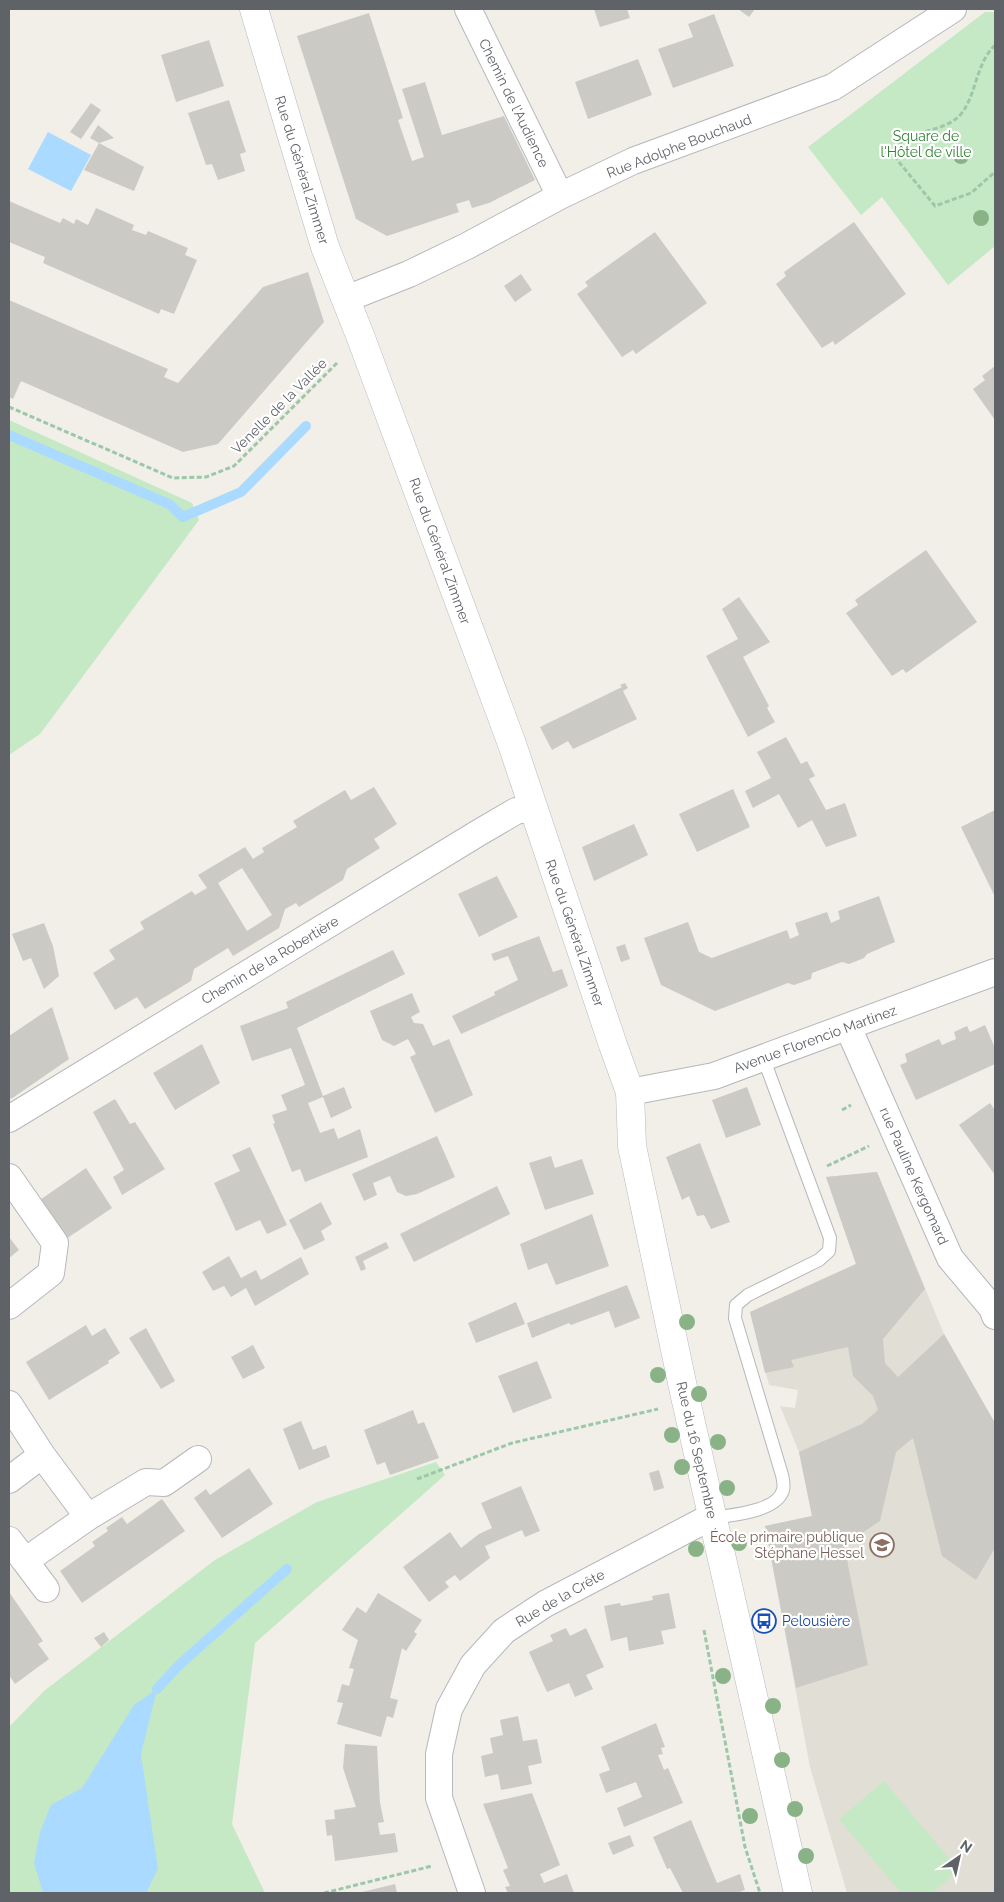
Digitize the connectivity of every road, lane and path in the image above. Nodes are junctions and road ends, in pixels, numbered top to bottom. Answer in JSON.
{"nodes":[{"id":1,"x":254,"y":9,"type":"edge"},
{"id":2,"x":468,"y":9,"type":"edge"},
{"id":3,"x":953,"y":9,"type":"edge"},
{"id":4,"x":995,"y":45,"type":"edge"},
{"id":5,"x":995,"y":172,"type":"edge"},
{"id":6,"x":560,"y":196,"type":"junction"},
{"id":7,"x":346,"y":299,"type":"junction"},
{"id":8,"x":361,"y":338,"type":"junction"},
{"id":9,"x":9,"y":407,"type":"edge"},
{"id":10,"x":533,"y":808,"type":"junction"},
{"id":11,"x":993,"y":980,"type":"edge"},
{"id":12,"x":848,"y":1027,"type":"junction"},
{"id":13,"x":763,"y":1058,"type":"junction"},
{"id":14,"x":630,"y":1092,"type":"junction"},
{"id":15,"x":9,"y":1119,"type":"edge"},
{"id":16,"x":894,"y":1133,"type":"junction"},
{"id":17,"x":806,"y":1176,"type":"junction"},
{"id":18,"x":9,"y":1177,"type":"edge"},
{"id":19,"x":9,"y":1306,"type":"edge"},
{"id":20,"x":995,"y":1316,"type":"edge"},
{"id":21,"x":9,"y":1404,"type":"edge"},
{"id":22,"x":658,"y":1409,"type":"dead end"},
{"id":23,"x":42,"y":1455,"type":"junction"},
{"id":24,"x":198,"y":1459,"type":"dead end"},
{"id":25,"x":417,"y":1479,"type":"dead end"},
{"id":26,"x":9,"y":1480,"type":"edge"},
{"id":27,"x":88,"y":1516,"type":"junction"},
{"id":28,"x":712,"y":1518,"type":"junction"},
{"id":29,"x":9,"y":1540,"type":"edge"},
{"id":30,"x":25,"y":1560,"type":"junction"},
{"id":31,"x":46,"y":1589,"type":"dead end"},
{"id":32,"x":704,"y":1627,"type":"dead end"},
{"id":33,"x":461,"y":1859,"type":"junction"},
{"id":34,"x":324,"y":1893,"type":"edge"},
{"id":35,"x":472,"y":1893,"type":"edge"},
{"id":36,"x":760,"y":1893,"type":"edge"},
{"id":37,"x":798,"y":1893,"type":"edge"}],
"edges":[{"from":1,"to":7,"type":"street","name":"Rue du Général Zimmer"},
{"from":2,"to":6,"type":"street","name":"Chemin de l'Audience"},
{"from":3,"to":6,"type":"street","name":"Rue Adolphe Bouchaud"},
{"from":4,"to":5,"type":"path"},
{"from":6,"to":7,"type":"street","name":"Rue Adolphe Bouchaud"},
{"from":7,"to":8,"type":"street","name":"Rue du Général Zimmer"},
{"from":8,"to":9,"type":"path","name":"Venelle de la Vallée"},
{"from":8,"to":10,"type":"street","name":"Rue du Général Zimmer"},
{"from":10,"to":14,"type":"street","name":"Rue du Général Zimmer"},
{"from":10,"to":15,"type":"street","name":"Chemin de la Robertière"},
{"from":11,"to":12,"type":"street","name":"Avenue Florencio Martinez"},
{"from":12,"to":13,"type":"street","name":"Avenue Florencio Martinez"},
{"from":12,"to":16,"type":"street","name":"rue Pauline Kergomard"},
{"from":13,"to":14,"type":"street","name":"Avenue Florencio Martinez"},
{"from":13,"to":17,"type":"lane"},
{"from":14,"to":28,"type":"street","name":"Rue du 16 Septembre"},
{"from":16,"to":17,"type":"path"},
{"from":16,"to":20,"type":"street","name":"rue Pauline Kergomard"},
{"from":17,"to":28,"type":"lane"},
{"from":18,"to":19,"type":"street"},
{"from":21,"to":23,"type":"street"},
{"from":22,"to":25,"type":"path"},
{"from":23,"to":26,"type":"street"},
{"from":23,"to":27,"type":"street"},
{"from":24,"to":27,"type":"street"},
{"from":27,"to":30,"type":"street"},
{"from":28,"to":33,"type":"street","name":"Rue de la Crête"},
{"from":28,"to":37,"type":"street","name":"Rue du 16 Septembre"},
{"from":29,"to":30,"type":"street"},
{"from":30,"to":31,"type":"street"},
{"from":32,"to":36,"type":"path"},
{"from":33,"to":34,"type":"path"},
{"from":33,"to":35,"type":"street","name":"Rue de la Crête"}]}
